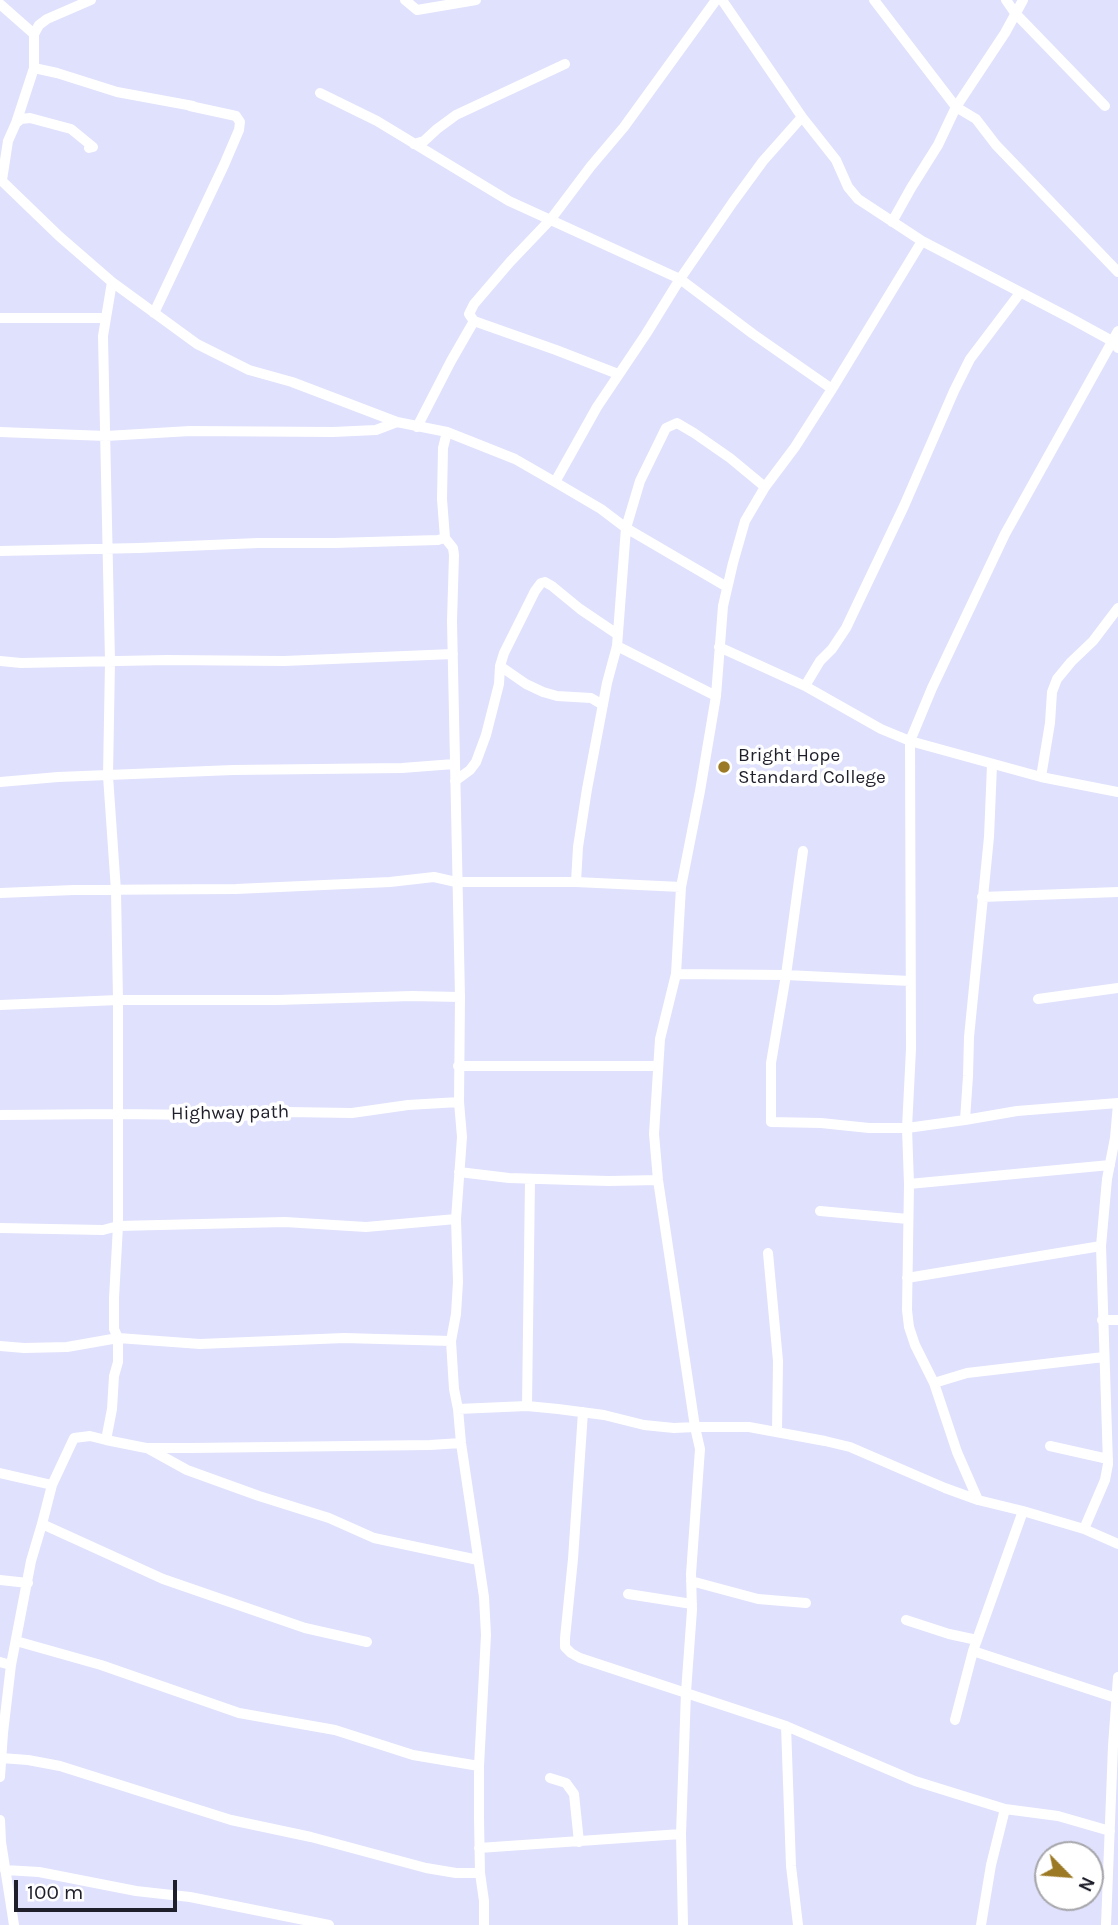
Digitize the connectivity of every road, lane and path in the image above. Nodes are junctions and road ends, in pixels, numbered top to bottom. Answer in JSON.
{"nodes":[{"id":1,"x":92,"y":0,"type":"edge"},
{"id":2,"x":405,"y":0,"type":"edge"},
{"id":3,"x":476,"y":0,"type":"edge"},
{"id":4,"x":716,"y":0,"type":"edge"},
{"id":5,"x":722,"y":0,"type":"edge"},
{"id":6,"x":874,"y":0,"type":"edge"},
{"id":7,"x":1006,"y":0,"type":"edge"},
{"id":8,"x":1023,"y":0,"type":"edge"},
{"id":9,"x":0,"y":4,"type":"edge"},
{"id":10,"x":1015,"y":13,"type":"junction"},
{"id":11,"x":34,"y":34,"type":"junction"},
{"id":12,"x":565,"y":64,"type":"dead end"},
{"id":13,"x":34,"y":68,"type":"junction"},
{"id":14,"x":320,"y":93,"type":"dead end"},
{"id":15,"x":1105,"y":106,"type":"dead end"},
{"id":16,"x":956,"y":107,"type":"junction"},
{"id":17,"x":802,"y":117,"type":"junction"},
{"id":18,"x":16,"y":123,"type":"junction"},
{"id":19,"x":421,"y":145,"type":"junction"},
{"id":20,"x":89,"y":148,"type":"dead end"},
{"id":21,"x":1,"y":180,"type":"edge"},
{"id":22,"x":551,"y":219,"type":"junction"},
{"id":23,"x":892,"y":222,"type":"junction"},
{"id":24,"x":922,"y":241,"type":"junction"},
{"id":25,"x":1118,"y":272,"type":"edge"},
{"id":26,"x":680,"y":279,"type":"junction"},
{"id":27,"x":112,"y":282,"type":"junction"},
{"id":28,"x":1020,"y":293,"type":"junction"},
{"id":29,"x":153,"y":313,"type":"junction"},
{"id":30,"x":0,"y":318,"type":"edge"},
{"id":31,"x":105,"y":318,"type":"junction"},
{"id":32,"x":474,"y":321,"type":"junction"},
{"id":33,"x":1118,"y":331,"type":"edge"},
{"id":34,"x":1116,"y":343,"type":"edge"},
{"id":35,"x":618,"y":374,"type":"junction"},
{"id":36,"x":832,"y":389,"type":"junction"},
{"id":37,"x":397,"y":422,"type":"junction"},
{"id":38,"x":417,"y":427,"type":"junction"},
{"id":39,"x":0,"y":432,"type":"edge"},
{"id":40,"x":447,"y":432,"type":"junction"},
{"id":41,"x":106,"y":436,"type":"junction"},
{"id":42,"x":555,"y":482,"type":"junction"},
{"id":43,"x":765,"y":487,"type":"junction"},
{"id":44,"x":626,"y":528,"type":"junction"},
{"id":45,"x":445,"y":538,"type":"junction"},
{"id":46,"x":108,"y":549,"type":"junction"},
{"id":47,"x":0,"y":551,"type":"edge"},
{"id":48,"x":727,"y":587,"type":"junction"},
{"id":49,"x":1118,"y":608,"type":"edge"},
{"id":50,"x":617,"y":634,"type":"junction"},
{"id":51,"x":617,"y":646,"type":"junction"},
{"id":52,"x":719,"y":647,"type":"junction"},
{"id":53,"x":453,"y":654,"type":"junction"},
{"id":54,"x":0,"y":662,"type":"edge"},
{"id":55,"x":110,"y":662,"type":"junction"},
{"id":56,"x":500,"y":666,"type":"junction"},
{"id":57,"x":607,"y":683,"type":"junction"},
{"id":58,"x":805,"y":686,"type":"junction"},
{"id":59,"x":716,"y":696,"type":"junction"},
{"id":60,"x":592,"y":698,"type":"junction"},
{"id":61,"x":603,"y":705,"type":"junction"},
{"id":62,"x":910,"y":741,"type":"junction"},
{"id":63,"x":454,"y":764,"type":"junction"},
{"id":64,"x":992,"y":765,"type":"junction"},
{"id":65,"x":108,"y":776,"type":"junction"},
{"id":66,"x":1041,"y":777,"type":"junction"},
{"id":67,"x":454,"y":781,"type":"junction"},
{"id":68,"x":0,"y":782,"type":"edge"},
{"id":69,"x":1118,"y":792,"type":"edge"},
{"id":70,"x":803,"y":851,"type":"dead end"},
{"id":71,"x":456,"y":882,"type":"junction"},
{"id":72,"x":576,"y":882,"type":"junction"},
{"id":73,"x":681,"y":887,"type":"junction"},
{"id":74,"x":116,"y":891,"type":"junction"},
{"id":75,"x":1118,"y":892,"type":"edge"},
{"id":76,"x":0,"y":893,"type":"edge"},
{"id":77,"x":982,"y":897,"type":"junction"},
{"id":78,"x":676,"y":974,"type":"junction"},
{"id":79,"x":786,"y":975,"type":"junction"},
{"id":80,"x":910,"y":981,"type":"junction"},
{"id":81,"x":1118,"y":988,"type":"edge"},
{"id":82,"x":460,"y":997,"type":"junction"},
{"id":83,"x":1038,"y":999,"type":"dead end"},
{"id":84,"x":118,"y":1000,"type":"junction"},
{"id":85,"x":0,"y":1005,"type":"edge"},
{"id":86,"x":458,"y":1066,"type":"junction"},
{"id":87,"x":658,"y":1066,"type":"junction"},
{"id":88,"x":459,"y":1102,"type":"junction"},
{"id":89,"x":1118,"y":1103,"type":"edge"},
{"id":90,"x":117,"y":1114,"type":"junction"},
{"id":91,"x":0,"y":1115,"type":"edge"},
{"id":92,"x":965,"y":1120,"type":"junction"},
{"id":93,"x":907,"y":1128,"type":"junction"},
{"id":94,"x":1110,"y":1165,"type":"junction"},
{"id":95,"x":459,"y":1172,"type":"junction"},
{"id":96,"x":530,"y":1179,"type":"junction"},
{"id":97,"x":658,"y":1180,"type":"junction"},
{"id":98,"x":909,"y":1184,"type":"junction"},
{"id":99,"x":1105,"y":1207,"type":"junction"},
{"id":100,"x":1118,"y":1208,"type":"edge"},
{"id":101,"x":820,"y":1211,"type":"dead end"},
{"id":102,"x":456,"y":1219,"type":"junction"},
{"id":103,"x":908,"y":1219,"type":"junction"},
{"id":104,"x":118,"y":1226,"type":"junction"},
{"id":105,"x":0,"y":1228,"type":"edge"},
{"id":106,"x":1101,"y":1246,"type":"junction"},
{"id":107,"x":768,"y":1253,"type":"dead end"},
{"id":108,"x":907,"y":1278,"type":"junction"},
{"id":109,"x":1102,"y":1320,"type":"junction"},
{"id":110,"x":1118,"y":1321,"type":"edge"},
{"id":111,"x":118,"y":1338,"type":"junction"},
{"id":112,"x":451,"y":1340,"type":"junction"},
{"id":113,"x":0,"y":1346,"type":"edge"},
{"id":114,"x":1104,"y":1357,"type":"junction"},
{"id":115,"x":934,"y":1383,"type":"junction"},
{"id":116,"x":527,"y":1406,"type":"junction"},
{"id":117,"x":458,"y":1409,"type":"junction"},
{"id":118,"x":583,"y":1412,"type":"junction"},
{"id":119,"x":695,"y":1427,"type":"junction"},
{"id":120,"x":777,"y":1432,"type":"junction"},
{"id":121,"x":106,"y":1440,"type":"junction"},
{"id":122,"x":461,"y":1443,"type":"junction"},
{"id":123,"x":1050,"y":1446,"type":"dead end"},
{"id":124,"x":146,"y":1448,"type":"junction"},
{"id":125,"x":1108,"y":1459,"type":"junction"},
{"id":126,"x":0,"y":1473,"type":"edge"},
{"id":127,"x":52,"y":1485,"type":"junction"},
{"id":128,"x":978,"y":1500,"type":"junction"},
{"id":129,"x":1023,"y":1511,"type":"junction"},
{"id":130,"x":41,"y":1524,"type":"junction"},
{"id":131,"x":1084,"y":1530,"type":"junction"},
{"id":132,"x":1118,"y":1544,"type":"edge"},
{"id":133,"x":478,"y":1560,"type":"junction"},
{"id":134,"x":0,"y":1580,"type":"edge"},
{"id":135,"x":691,"y":1581,"type":"junction"},
{"id":136,"x":28,"y":1583,"type":"junction"},
{"id":137,"x":628,"y":1594,"type":"dead end"},
{"id":138,"x":806,"y":1603,"type":"dead end"},
{"id":139,"x":692,"y":1604,"type":"junction"},
{"id":140,"x":906,"y":1620,"type":"dead end"},
{"id":141,"x":977,"y":1640,"type":"junction"},
{"id":142,"x":16,"y":1641,"type":"junction"},
{"id":143,"x":367,"y":1642,"type":"dead end"},
{"id":144,"x":973,"y":1651,"type":"junction"},
{"id":145,"x":0,"y":1662,"type":"edge"},
{"id":146,"x":11,"y":1665,"type":"junction"},
{"id":147,"x":1118,"y":1677,"type":"edge"},
{"id":148,"x":686,"y":1692,"type":"junction"},
{"id":149,"x":1116,"y":1698,"type":"junction"},
{"id":150,"x":955,"y":1720,"type":"dead end"},
{"id":151,"x":786,"y":1726,"type":"junction"},
{"id":152,"x":1,"y":1733,"type":"edge"},
{"id":153,"x":1115,"y":1746,"type":"edge"},
{"id":154,"x":1,"y":1758,"type":"edge"},
{"id":155,"x":479,"y":1766,"type":"junction"},
{"id":156,"x":0,"y":1777,"type":"edge"},
{"id":157,"x":550,"y":1778,"type":"dead end"},
{"id":158,"x":1005,"y":1809,"type":"junction"},
{"id":159,"x":0,"y":1820,"type":"edge"},
{"id":160,"x":1110,"y":1831,"type":"junction"},
{"id":161,"x":681,"y":1834,"type":"junction"},
{"id":162,"x":579,"y":1842,"type":"junction"},
{"id":163,"x":479,"y":1848,"type":"junction"},
{"id":164,"x":1114,"y":1857,"type":"edge"},
{"id":165,"x":5,"y":1870,"type":"junction"},
{"id":166,"x":480,"y":1873,"type":"junction"},
{"id":167,"x":14,"y":1925,"type":"edge"},
{"id":168,"x":329,"y":1925,"type":"edge"},
{"id":169,"x":484,"y":1925,"type":"edge"},
{"id":170,"x":683,"y":1925,"type":"edge"},
{"id":171,"x":798,"y":1925,"type":"edge"},
{"id":172,"x":981,"y":1925,"type":"edge"},
{"id":173,"x":1106,"y":1925,"type":"edge"}],
"edges":[{"from":1,"to":11,"type":"street"},
{"from":2,"to":3,"type":"street"},
{"from":4,"to":22,"type":"street"},
{"from":5,"to":17,"type":"street"},
{"from":6,"to":16,"type":"street"},
{"from":7,"to":10,"type":"street"},
{"from":8,"to":10,"type":"street"},
{"from":9,"to":11,"type":"street"},
{"from":10,"to":15,"type":"street"},
{"from":10,"to":16,"type":"street"},
{"from":11,"to":13,"type":"street"},
{"from":12,"to":19,"type":"street"},
{"from":13,"to":18,"type":"street"},
{"from":13,"to":29,"type":"street"},
{"from":14,"to":19,"type":"street"},
{"from":16,"to":23,"type":"street"},
{"from":16,"to":25,"type":"street"},
{"from":17,"to":23,"type":"street"},
{"from":17,"to":26,"type":"street"},
{"from":18,"to":20,"type":"street"},
{"from":18,"to":21,"type":"street"},
{"from":19,"to":22,"type":"street"},
{"from":21,"to":27,"type":"street"},
{"from":22,"to":26,"type":"street"},
{"from":22,"to":32,"type":"street"},
{"from":23,"to":24,"type":"street"},
{"from":24,"to":28,"type":"street"},
{"from":24,"to":36,"type":"street"},
{"from":26,"to":35,"type":"street"},
{"from":26,"to":36,"type":"street"},
{"from":27,"to":29,"type":"street"},
{"from":27,"to":31,"type":"street"},
{"from":28,"to":34,"type":"street"},
{"from":28,"to":58,"type":"street"},
{"from":29,"to":37,"type":"street"},
{"from":30,"to":31,"type":"street"},
{"from":31,"to":41,"type":"street"},
{"from":32,"to":35,"type":"street"},
{"from":32,"to":38,"type":"street"},
{"from":33,"to":34,"type":"street"},
{"from":34,"to":62,"type":"street"},
{"from":35,"to":42,"type":"street"},
{"from":36,"to":43,"type":"street"},
{"from":37,"to":38,"type":"street"},
{"from":37,"to":41,"type":"street"},
{"from":38,"to":40,"type":"street"},
{"from":39,"to":41,"type":"street"},
{"from":40,"to":42,"type":"street"},
{"from":40,"to":45,"type":"street"},
{"from":41,"to":46,"type":"street"},
{"from":42,"to":44,"type":"street"},
{"from":43,"to":44,"type":"street"},
{"from":43,"to":48,"type":"street"},
{"from":44,"to":48,"type":"street"},
{"from":44,"to":50,"type":"street"},
{"from":45,"to":46,"type":"street"},
{"from":45,"to":53,"type":"street"},
{"from":46,"to":47,"type":"street"},
{"from":46,"to":55,"type":"street"},
{"from":48,"to":52,"type":"street"},
{"from":49,"to":66,"type":"street"},
{"from":50,"to":51,"type":"street"},
{"from":50,"to":56,"type":"street"},
{"from":51,"to":57,"type":"street"},
{"from":51,"to":59,"type":"street"},
{"from":52,"to":58,"type":"street"},
{"from":52,"to":59,"type":"street"},
{"from":53,"to":55,"type":"street"},
{"from":53,"to":63,"type":"street"},
{"from":54,"to":55,"type":"street"},
{"from":55,"to":65,"type":"street"},
{"from":56,"to":60,"type":"street"},
{"from":56,"to":67,"type":"street"},
{"from":57,"to":60,"type":"street"},
{"from":57,"to":61,"type":"street"},
{"from":58,"to":62,"type":"street"},
{"from":59,"to":73,"type":"street"},
{"from":60,"to":61,"type":"street"},
{"from":61,"to":72,"type":"street"},
{"from":62,"to":64,"type":"street"},
{"from":62,"to":80,"type":"street"},
{"from":63,"to":65,"type":"street"},
{"from":63,"to":67,"type":"street"},
{"from":64,"to":66,"type":"street"},
{"from":64,"to":77,"type":"street"},
{"from":65,"to":68,"type":"street"},
{"from":65,"to":74,"type":"street"},
{"from":66,"to":69,"type":"street"},
{"from":67,"to":71,"type":"street"},
{"from":70,"to":79,"type":"street"},
{"from":71,"to":72,"type":"street"},
{"from":71,"to":74,"type":"street"},
{"from":71,"to":82,"type":"street"},
{"from":72,"to":73,"type":"street"},
{"from":73,"to":78,"type":"street"},
{"from":74,"to":76,"type":"street"},
{"from":74,"to":84,"type":"street"},
{"from":75,"to":77,"type":"street"},
{"from":77,"to":92,"type":"street"},
{"from":78,"to":79,"type":"street"},
{"from":78,"to":87,"type":"street"},
{"from":79,"to":80,"type":"street"},
{"from":79,"to":93,"type":"street"},
{"from":80,"to":93,"type":"street"},
{"from":81,"to":83,"type":"street"},
{"from":82,"to":84,"type":"street"},
{"from":82,"to":86,"type":"street"},
{"from":84,"to":85,"type":"street"},
{"from":84,"to":90,"type":"street"},
{"from":86,"to":87,"type":"street"},
{"from":86,"to":88,"type":"street"},
{"from":87,"to":97,"type":"street"},
{"from":88,"to":90,"type":"street","name":"Highway path"},
{"from":88,"to":95,"type":"street"},
{"from":89,"to":92,"type":"street"},
{"from":89,"to":94,"type":"street"},
{"from":90,"to":91,"type":"street","name":"Highway path"},
{"from":90,"to":104,"type":"street"},
{"from":92,"to":93,"type":"street"},
{"from":93,"to":98,"type":"street"},
{"from":94,"to":98,"type":"street"},
{"from":94,"to":99,"type":"street"},
{"from":95,"to":96,"type":"street"},
{"from":95,"to":102,"type":"street"},
{"from":96,"to":97,"type":"street"},
{"from":96,"to":116,"type":"street"},
{"from":97,"to":119,"type":"street"},
{"from":98,"to":103,"type":"street"},
{"from":99,"to":100,"type":"street"},
{"from":99,"to":106,"type":"street"},
{"from":101,"to":103,"type":"street"},
{"from":102,"to":104,"type":"street"},
{"from":102,"to":112,"type":"street"},
{"from":103,"to":108,"type":"street"},
{"from":104,"to":105,"type":"street"},
{"from":104,"to":111,"type":"street"},
{"from":106,"to":108,"type":"street"},
{"from":106,"to":109,"type":"street"},
{"from":107,"to":120,"type":"street"},
{"from":108,"to":115,"type":"street"},
{"from":109,"to":110,"type":"street"},
{"from":109,"to":114,"type":"street"},
{"from":111,"to":112,"type":"street"},
{"from":111,"to":113,"type":"street"},
{"from":111,"to":121,"type":"street"},
{"from":112,"to":117,"type":"street"},
{"from":114,"to":115,"type":"street"},
{"from":114,"to":125,"type":"street"},
{"from":115,"to":128,"type":"street"},
{"from":116,"to":117,"type":"street"},
{"from":116,"to":118,"type":"street"},
{"from":117,"to":122,"type":"street"},
{"from":118,"to":119,"type":"street"},
{"from":118,"to":148,"type":"street"},
{"from":119,"to":120,"type":"street"},
{"from":119,"to":135,"type":"street"},
{"from":120,"to":128,"type":"street"},
{"from":121,"to":124,"type":"street"},
{"from":121,"to":127,"type":"street"},
{"from":122,"to":124,"type":"street"},
{"from":122,"to":133,"type":"street"},
{"from":123,"to":125,"type":"street"},
{"from":124,"to":133,"type":"street"},
{"from":125,"to":131,"type":"street"},
{"from":126,"to":127,"type":"street"},
{"from":127,"to":130,"type":"street"},
{"from":128,"to":129,"type":"street"},
{"from":129,"to":131,"type":"street"},
{"from":129,"to":141,"type":"street"},
{"from":130,"to":136,"type":"street"},
{"from":130,"to":143,"type":"street"},
{"from":131,"to":132,"type":"street"},
{"from":133,"to":155,"type":"street"},
{"from":134,"to":136,"type":"street"},
{"from":135,"to":138,"type":"street"},
{"from":135,"to":139,"type":"street"},
{"from":136,"to":142,"type":"street"},
{"from":137,"to":139,"type":"street"},
{"from":139,"to":148,"type":"street"},
{"from":140,"to":141,"type":"street"},
{"from":141,"to":144,"type":"street"},
{"from":142,"to":146,"type":"street"},
{"from":142,"to":155,"type":"street"},
{"from":144,"to":149,"type":"street"},
{"from":144,"to":150,"type":"street"},
{"from":145,"to":146,"type":"street"},
{"from":146,"to":152,"type":"street"},
{"from":147,"to":149,"type":"street"},
{"from":148,"to":151,"type":"street"},
{"from":148,"to":161,"type":"street"},
{"from":149,"to":153,"type":"street"},
{"from":151,"to":158,"type":"street"},
{"from":151,"to":171,"type":"street"},
{"from":152,"to":154,"type":"street"},
{"from":153,"to":160,"type":"street"},
{"from":154,"to":156,"type":"street"},
{"from":154,"to":166,"type":"street"},
{"from":155,"to":163,"type":"street"},
{"from":157,"to":162,"type":"street"},
{"from":158,"to":160,"type":"street"},
{"from":158,"to":172,"type":"street"},
{"from":159,"to":165,"type":"street"},
{"from":160,"to":164,"type":"street"},
{"from":161,"to":162,"type":"street"},
{"from":161,"to":170,"type":"street"},
{"from":162,"to":163,"type":"street"},
{"from":163,"to":166,"type":"street"},
{"from":164,"to":173,"type":"street"},
{"from":165,"to":167,"type":"street"},
{"from":165,"to":168,"type":"street"},
{"from":166,"to":169,"type":"street"}]}
